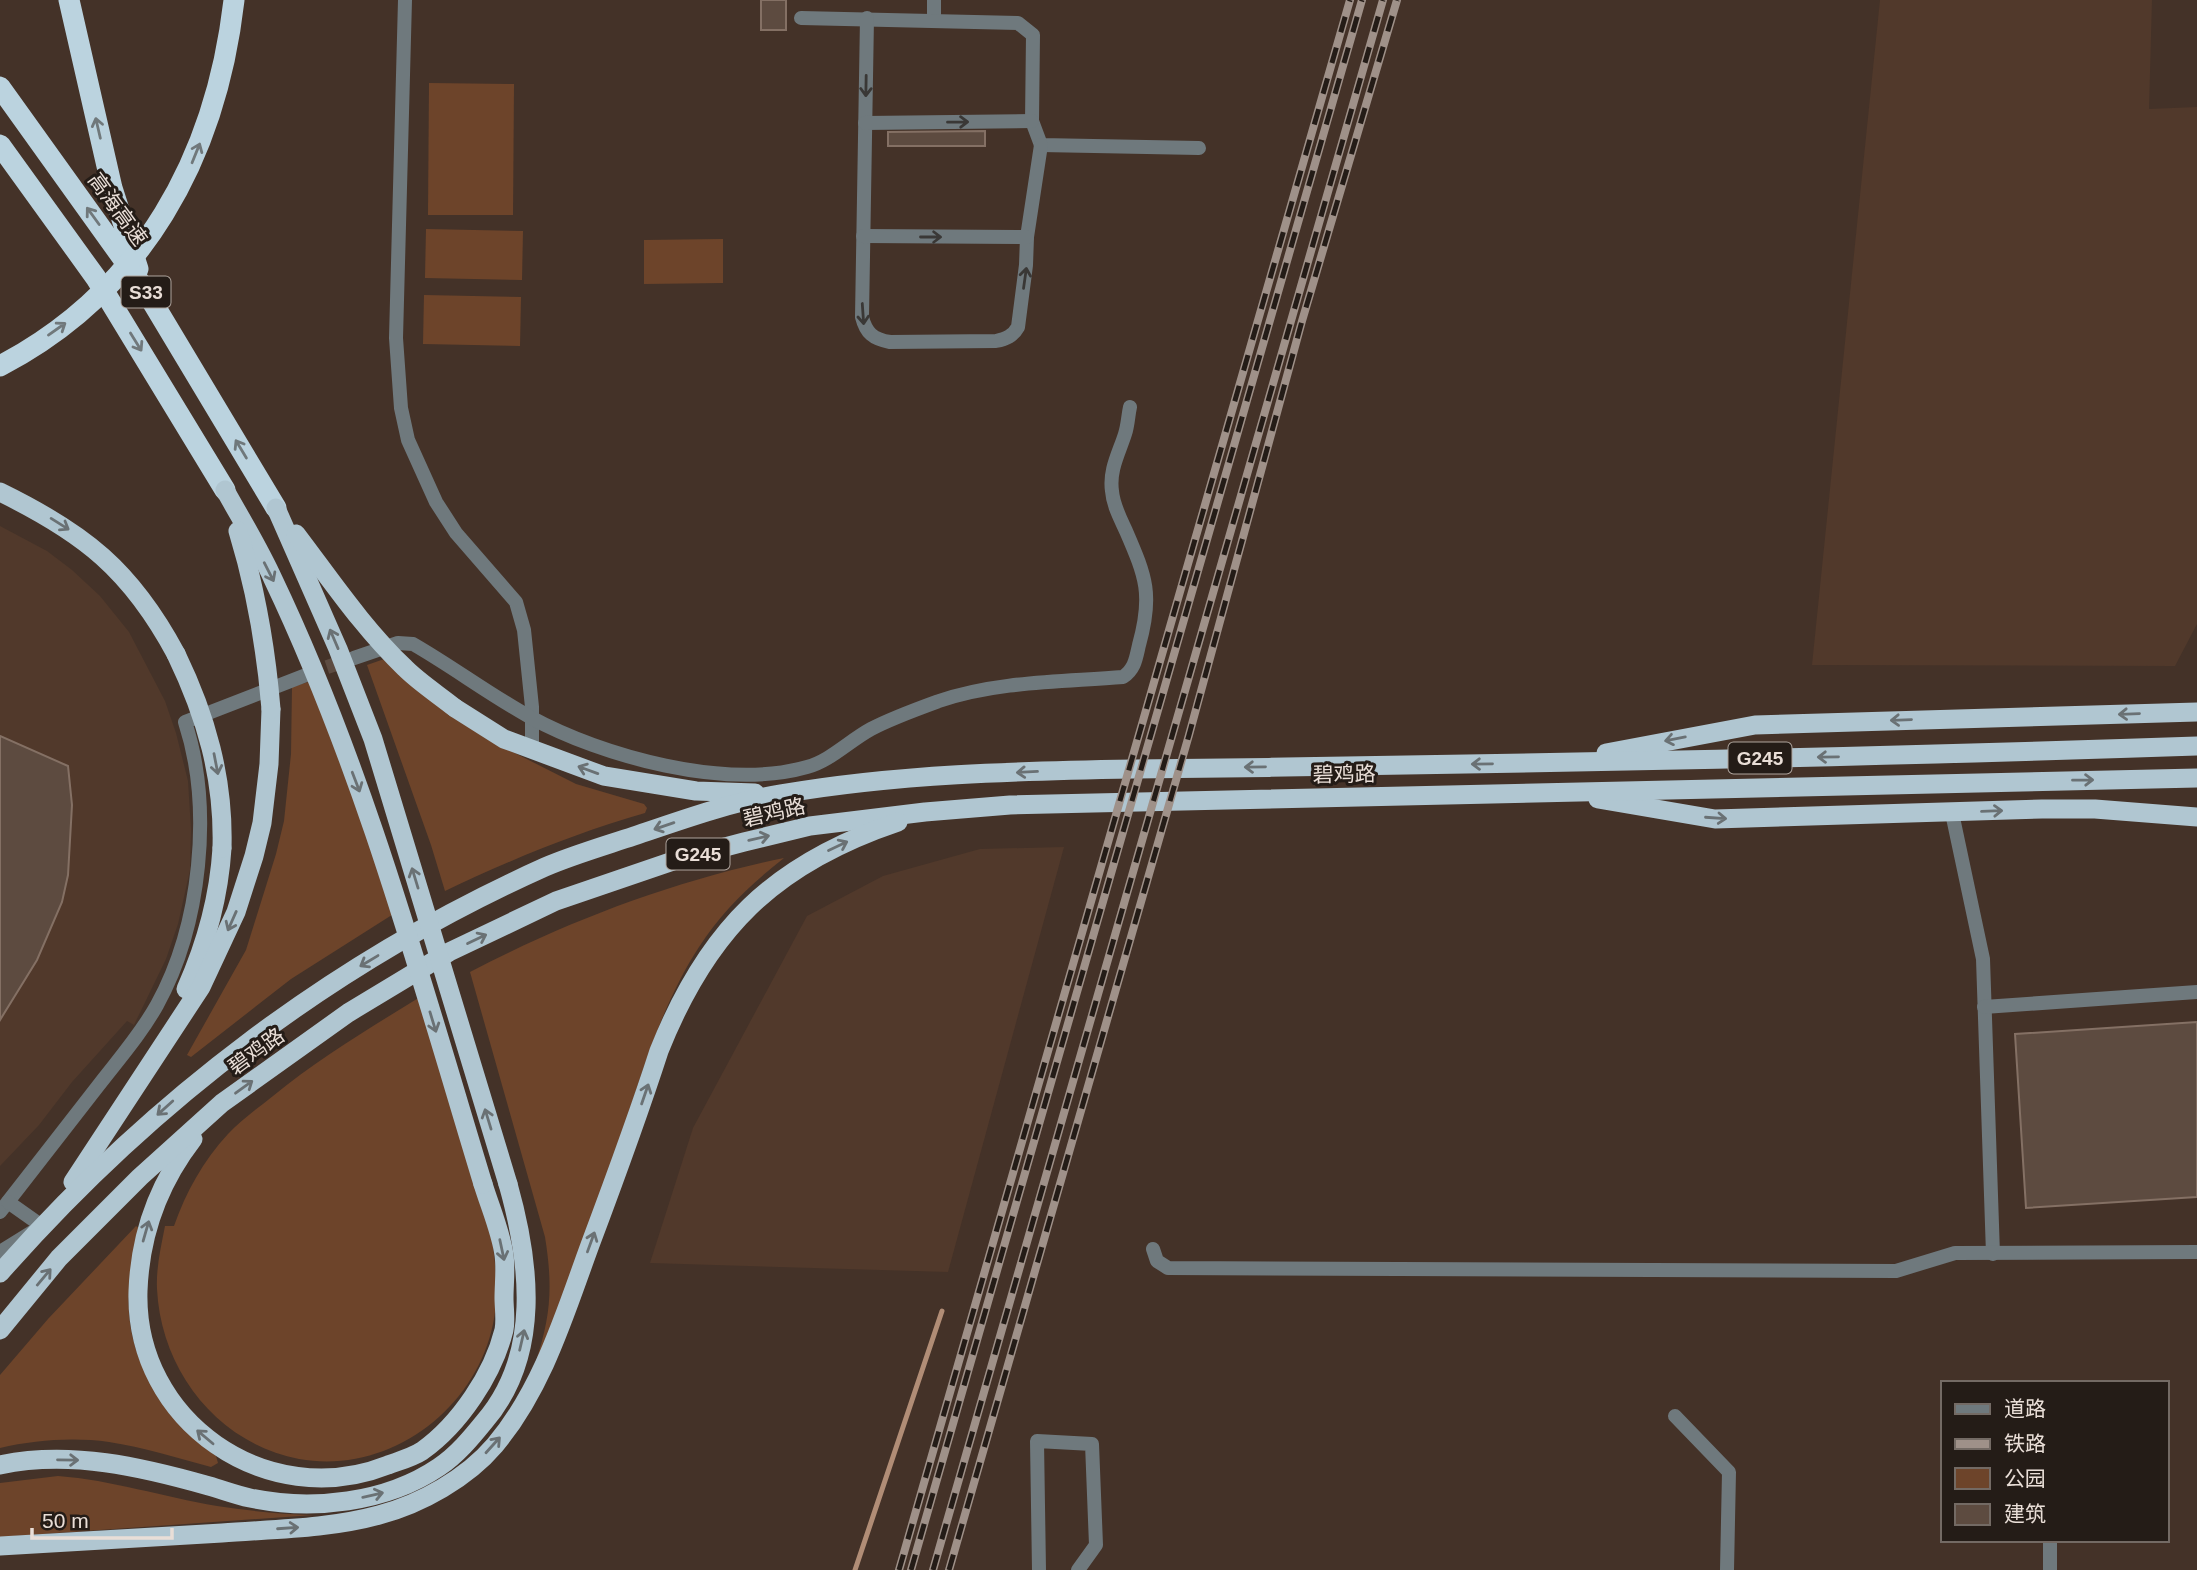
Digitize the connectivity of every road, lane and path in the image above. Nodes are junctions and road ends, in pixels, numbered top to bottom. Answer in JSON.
{"nodes":[{"id":1,"x":69,"y":0,"type":"edge"},
{"id":2,"x":234,"y":0,"type":"edge"},
{"id":3,"x":405,"y":0,"type":"edge"},
{"id":4,"x":934,"y":0,"type":"edge"},
{"id":5,"x":801,"y":18,"type":"dead end"},
{"id":6,"x":867,"y":18,"type":"junction"},
{"id":7,"x":934,"y":20,"type":"junction"},
{"id":8,"x":0,"y":87,"type":"edge"},
{"id":9,"x":1032,"y":121,"type":"junction"},
{"id":10,"x":865,"y":123,"type":"junction"},
{"id":11,"x":0,"y":145,"type":"edge"},
{"id":12,"x":1041,"y":145,"type":"junction"},
{"id":13,"x":1199,"y":148,"type":"dead end"},
{"id":14,"x":863,"y":236,"type":"junction"},
{"id":15,"x":1027,"y":237,"type":"junction"},
{"id":16,"x":144,"y":288,"type":"junction"},
{"id":17,"x":0,"y":366,"type":"edge"},
{"id":18,"x":1130,"y":407,"type":"dead end"},
{"id":19,"x":225,"y":490,"type":"junction"},
{"id":20,"x":0,"y":492,"type":"edge"},
{"id":21,"x":276,"y":508,"type":"junction"},
{"id":22,"x":355,"y":658,"type":"tunnel mouth"},
{"id":23,"x":306,"y":674,"type":"tunnel mouth"},
{"id":24,"x":2197,"y":712,"type":"edge"},
{"id":25,"x":531,"y":718,"type":"junction"},
{"id":26,"x":2197,"y":746,"type":"edge"},
{"id":27,"x":532,"y":749,"type":"junction"},
{"id":28,"x":1550,"y":763,"type":"junction"},
{"id":29,"x":2197,"y":778,"type":"edge"},
{"id":30,"x":1552,"y":791,"type":"junction"},
{"id":31,"x":777,"y":794,"type":"junction"},
{"id":32,"x":929,"y":812,"type":"junction"},
{"id":33,"x":1952,"y":813,"type":"junction"},
{"id":34,"x":2197,"y":817,"type":"edge"},
{"id":35,"x":2197,"y":992,"type":"edge"},
{"id":36,"x":1984,"y":1007,"type":"junction"},
{"id":37,"x":159,"y":1053,"type":"junction"},
{"id":38,"x":222,"y":1103,"type":"junction"},
{"id":39,"x":4,"y":1207,"type":"edge"},
{"id":40,"x":42,"y":1226,"type":"junction"},
{"id":41,"x":1153,"y":1249,"type":"dead end"},
{"id":42,"x":0,"y":1252,"type":"edge"},
{"id":43,"x":2197,"y":1252,"type":"edge"},
{"id":44,"x":1993,"y":1254,"type":"junction"},
{"id":45,"x":0,"y":1273,"type":"edge"},
{"id":46,"x":0,"y":1330,"type":"edge"},
{"id":47,"x":1675,"y":1416,"type":"dead end"},
{"id":48,"x":0,"y":1465,"type":"edge"},
{"id":49,"x":2050,"y":1542,"type":"edge"},
{"id":50,"x":0,"y":1546,"type":"edge"},
{"id":51,"x":1039,"y":1570,"type":"edge"},
{"id":52,"x":1078,"y":1570,"type":"edge"},
{"id":53,"x":1727,"y":1570,"type":"edge"},
{"id":54,"x":2050,"y":1570,"type":"edge"}],
"edges":[{"from":16,"to":1,"type":"highway","one_way":true},
{"from":17,"to":2,"type":"highway","one_way":true,"bridge":true},
{"from":3,"to":25,"type":"street"},
{"from":4,"to":7,"type":"street"},
{"from":5,"to":6,"type":"street"},
{"from":6,"to":7,"type":"street"},
{"from":6,"to":10,"type":"street","one_way":true},
{"from":7,"to":9,"type":"street"},
{"from":16,"to":8,"type":"highway","name":"高海高速","number":"S33","one_way":true},
{"from":10,"to":9,"type":"street","one_way":true},
{"from":9,"to":12,"type":"street"},
{"from":10,"to":14,"type":"street"},
{"from":11,"to":19,"type":"highway","number":"S33","one_way":true},
{"from":12,"to":13,"type":"street"},
{"from":12,"to":15,"type":"street"},
{"from":14,"to":15,"type":"street","one_way":true},
{"from":14,"to":15,"type":"street","one_way":true},
{"from":21,"to":16,"type":"highway","name":"高海高速","number":"S33","one_way":true},
{"from":18,"to":25,"type":"street"},
{"from":19,"to":37,"type":"highway","one_way":true,"bridge":true},
{"from":19,"to":38,"type":"highway","one_way":true,"bridge":true},
{"from":20,"to":37,"type":"highway","one_way":true,"bridge":true},
{"from":21,"to":27,"type":"highway","bridge":true},
{"from":48,"to":21,"type":"highway","one_way":true,"bridge":true},
{"from":22,"to":25,"type":"street"},
{"from":23,"to":39,"type":"street"},
{"from":24,"to":28,"type":"highway","one_way":true},
{"from":25,"to":27,"type":"street"},
{"from":26,"to":28,"type":"highway","number":"G245","one_way":true},
{"from":31,"to":27,"type":"highway","one_way":true},
{"from":28,"to":31,"type":"highway","name":"碧鸡路","number":"G245","one_way":true},
{"from":30,"to":29,"type":"highway","number":"G245","one_way":true},
{"from":30,"to":32,"type":"highway","name":"碧鸡路","number":"G245"},
{"from":30,"to":33,"type":"highway","one_way":true},
{"from":31,"to":40,"type":"highway","name":"碧鸡路","number":"G245","one_way":true},
{"from":38,"to":32,"type":"highway","name":"碧鸡路","number":"G245","one_way":true},
{"from":50,"to":32,"type":"highway","one_way":true},
{"from":33,"to":34,"type":"highway","one_way":true},
{"from":33,"to":36,"type":"street"},
{"from":35,"to":36,"type":"street"},
{"from":36,"to":44,"type":"street"},
{"from":37,"to":40,"type":"highway"},
{"from":46,"to":38,"type":"highway","name":"碧鸡路","number":"G245","one_way":true},
{"from":39,"to":40,"type":"street"},
{"from":40,"to":42,"type":"street"},
{"from":40,"to":45,"type":"highway","name":"碧鸡路","number":"G245"},
{"from":41,"to":44,"type":"street"},
{"from":43,"to":44,"type":"street"},
{"from":47,"to":53,"type":"street"},
{"from":49,"to":54,"type":"street"},
{"from":51,"to":52,"type":"street"}]}
